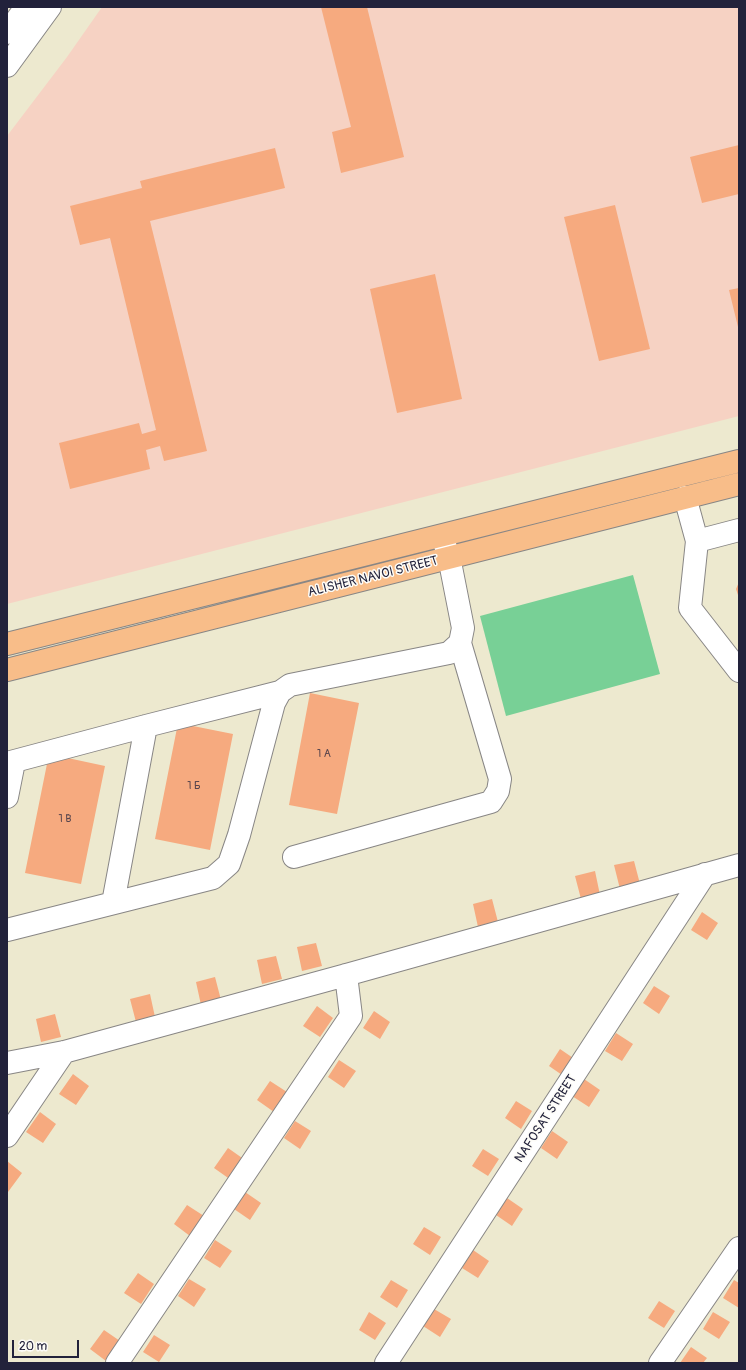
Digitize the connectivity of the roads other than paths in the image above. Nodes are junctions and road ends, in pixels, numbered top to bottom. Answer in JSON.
{"nodes":[{"id":1,"x":26,"y":7,"type":"edge"},
{"id":2,"x":50,"y":7,"type":"edge"},
{"id":3,"x":7,"y":33,"type":"edge"},
{"id":4,"x":7,"y":66,"type":"edge"},
{"id":5,"x":739,"y":461,"type":"edge"},
{"id":6,"x":739,"y":484,"type":"edge"},
{"id":7,"x":685,"y":497,"type":"junction"},
{"id":8,"x":739,"y":530,"type":"edge"},
{"id":9,"x":442,"y":534,"type":"junction"},
{"id":10,"x":697,"y":541,"type":"junction"},
{"id":11,"x":449,"y":557,"type":"junction"},
{"id":12,"x":460,"y":643,"type":"junction"},
{"id":13,"x":7,"y":644,"type":"edge"},
{"id":14,"x":7,"y":670,"type":"edge"},
{"id":15,"x":739,"y":672,"type":"edge"},
{"id":16,"x":280,"y":692,"type":"junction"},
{"id":17,"x":146,"y":726,"type":"junction"},
{"id":18,"x":10,"y":763,"type":"edge"},
{"id":19,"x":7,"y":797,"type":"edge"},
{"id":20,"x":294,"y":857,"type":"dead end"},
{"id":21,"x":739,"y":865,"type":"edge"},
{"id":22,"x":705,"y":874,"type":"junction"},
{"id":23,"x":113,"y":903,"type":"junction"},
{"id":24,"x":7,"y":930,"type":"edge"},
{"id":25,"x":346,"y":975,"type":"junction"},
{"id":26,"x":64,"y":1052,"type":"junction"},
{"id":27,"x":7,"y":1063,"type":"edge"},
{"id":28,"x":7,"y":1136,"type":"edge"},
{"id":29,"x":739,"y":1248,"type":"edge"},
{"id":30,"x":117,"y":1363,"type":"edge"},
{"id":31,"x":386,"y":1363,"type":"edge"},
{"id":32,"x":660,"y":1363,"type":"edge"}],
"edges":[{"from":1,"to":3,"type":"street"},
{"from":2,"to":4,"type":"street"},
{"from":5,"to":9,"type":"main road","name":"ALISHER NAVOI STREET"},
{"from":6,"to":7,"type":"main road","name":"ALISHER NAVOI STREET"},
{"from":7,"to":10,"type":"street"},
{"from":7,"to":11,"type":"main road","name":"ALISHER NAVOI STREET"},
{"from":8,"to":10,"type":"street"},
{"from":9,"to":11,"type":"street"},
{"from":9,"to":13,"type":"main road","name":"ALISHER NAVOI STREET"},
{"from":10,"to":15,"type":"street"},
{"from":11,"to":12,"type":"street"},
{"from":11,"to":14,"type":"main road","name":"ALISHER NAVOI STREET"},
{"from":12,"to":16,"type":"street"},
{"from":12,"to":20,"type":"street"},
{"from":16,"to":17,"type":"street"},
{"from":16,"to":23,"type":"street"},
{"from":17,"to":18,"type":"street"},
{"from":17,"to":23,"type":"street"},
{"from":18,"to":19,"type":"street"},
{"from":21,"to":22,"type":"street"},
{"from":22,"to":25,"type":"street"},
{"from":22,"to":31,"type":"street","name":"NAFOSAT STREET"},
{"from":23,"to":24,"type":"street"},
{"from":25,"to":26,"type":"street"},
{"from":25,"to":30,"type":"street"},
{"from":26,"to":27,"type":"street"},
{"from":26,"to":28,"type":"street"},
{"from":29,"to":32,"type":"street"}]}
